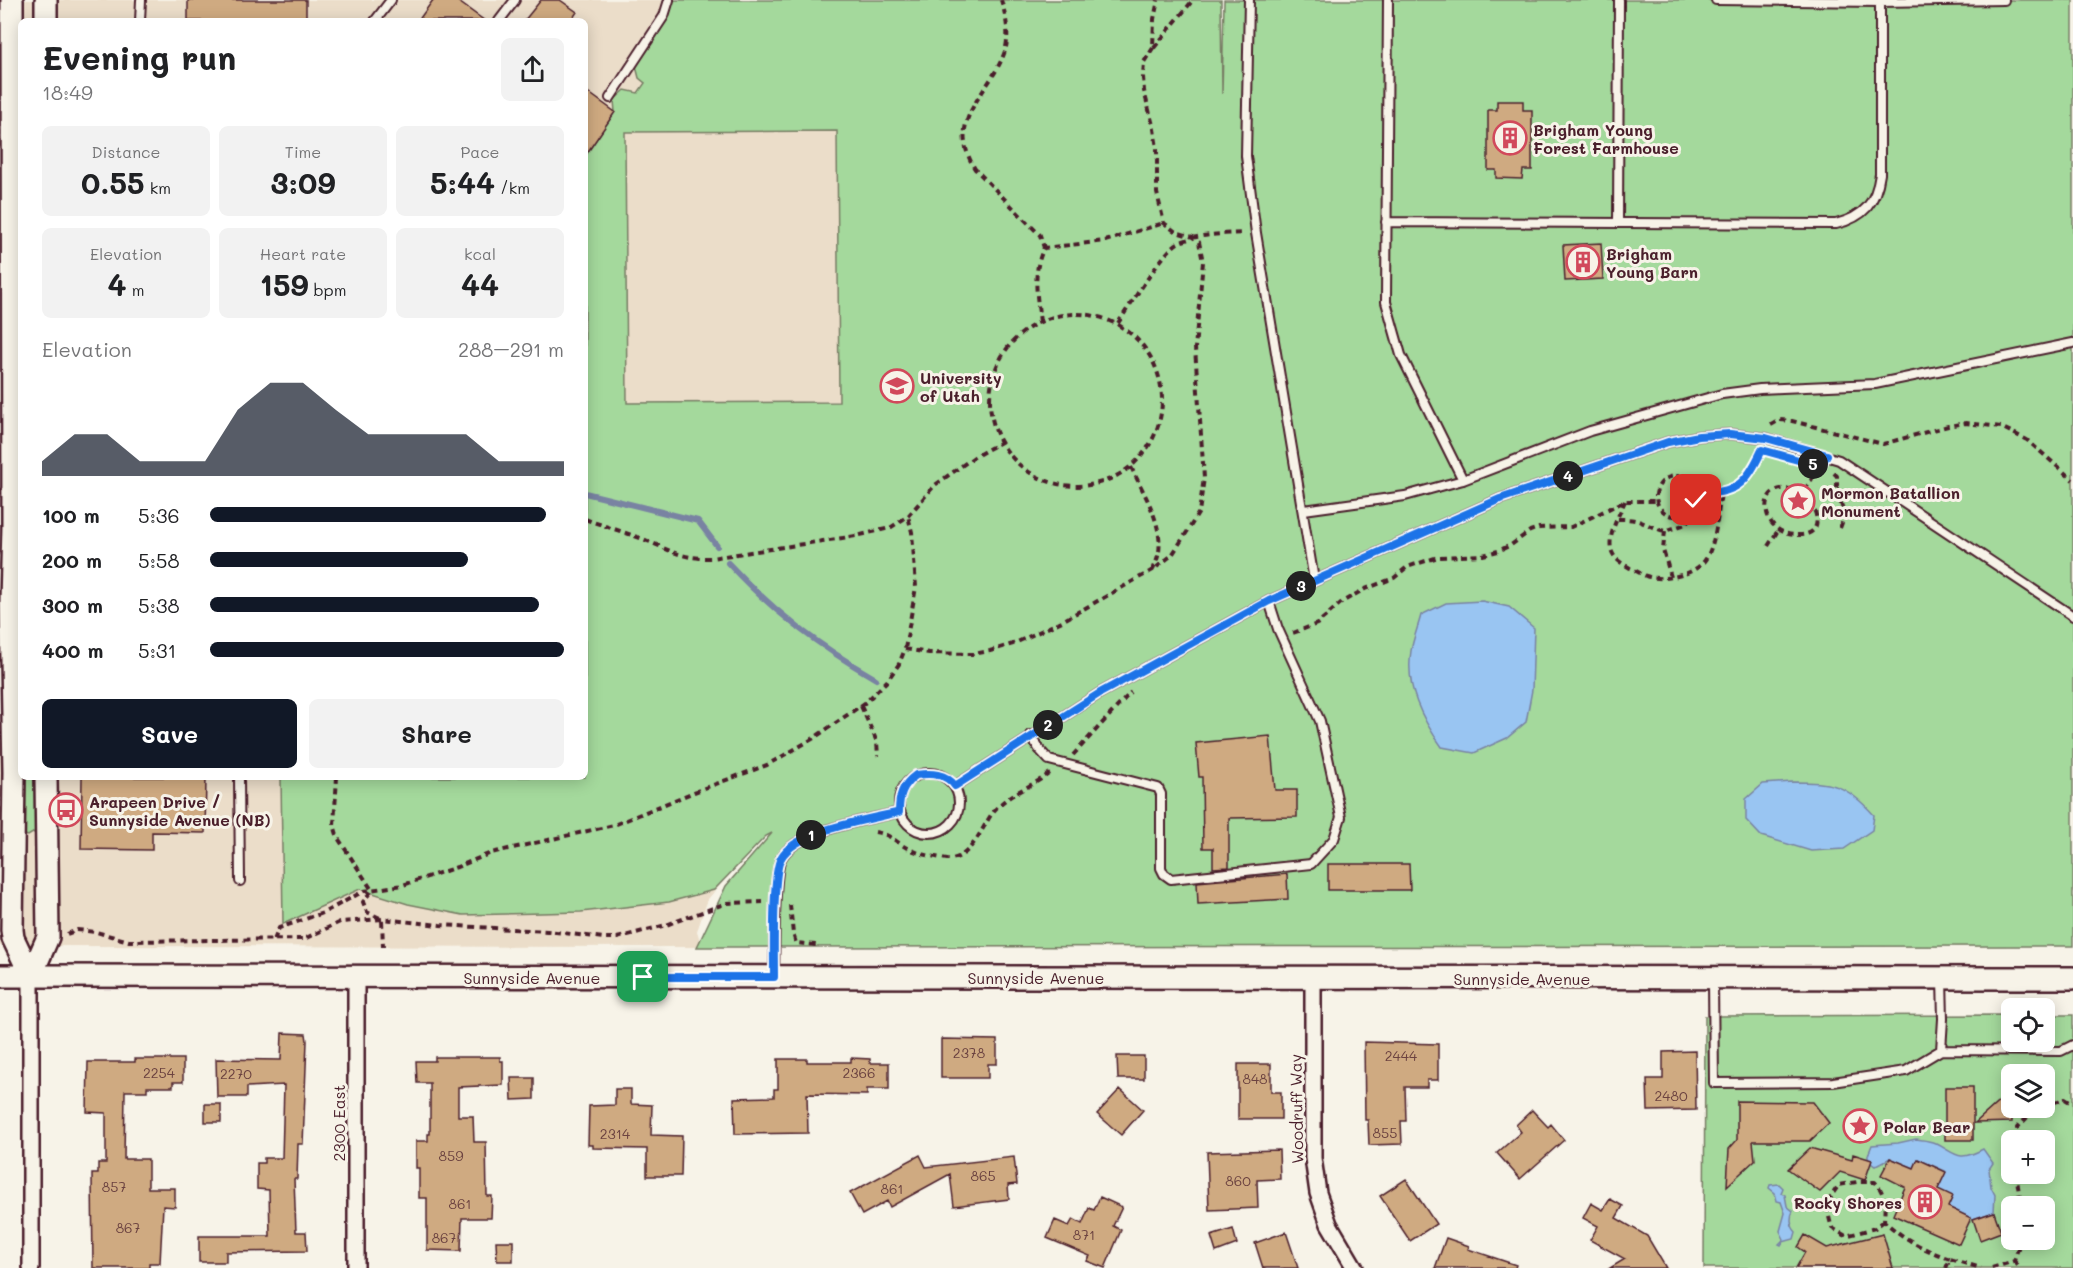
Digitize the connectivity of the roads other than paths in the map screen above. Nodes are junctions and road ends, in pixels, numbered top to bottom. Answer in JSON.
{"nodes":[{"id":1,"x":12,"y":0,"type":"edge"},
{"id":2,"x":46,"y":0,"type":"edge"},
{"id":3,"x":141,"y":0,"type":"edge"},
{"id":4,"x":378,"y":0,"type":"edge"},
{"id":5,"x":515,"y":0,"type":"edge"},
{"id":6,"x":669,"y":0,"type":"edge"},
{"id":7,"x":1249,"y":0,"type":"edge"},
{"id":8,"x":1388,"y":0,"type":"edge"},
{"id":9,"x":1619,"y":0,"type":"edge"},
{"id":10,"x":1716,"y":0,"type":"edge"},
{"id":11,"x":2004,"y":0,"type":"edge"},
{"id":12,"x":1880,"y":2,"type":"junction"},
{"id":13,"x":389,"y":3,"type":"edge"},
{"id":14,"x":46,"y":18,"type":"edge"},
{"id":15,"x":140,"y":18,"type":"edge"},
{"id":16,"x":377,"y":18,"type":"edge"},
{"id":17,"x":502,"y":18,"type":"edge"},
{"id":18,"x":13,"y":82,"type":"edge"},
{"id":19,"x":610,"y":98,"type":"dead end"},
{"id":20,"x":11,"y":108,"type":"edge"},
{"id":21,"x":1386,"y":222,"type":"junction"},
{"id":22,"x":1618,"y":223,"type":"junction"},
{"id":23,"x":2073,"y":343,"type":"edge"},
{"id":24,"x":17,"y":477,"type":"edge"},
{"id":25,"x":1463,"y":480,"type":"junction"},
{"id":26,"x":1304,"y":510,"type":"junction"},
{"id":27,"x":1314,"y":580,"type":"junction"},
{"id":28,"x":16,"y":601,"type":"edge"},
{"id":29,"x":1269,"y":601,"type":"junction"},
{"id":30,"x":2073,"y":616,"type":"edge"},
{"id":31,"x":1031,"y":735,"type":"junction"},
{"id":32,"x":46,"y":780,"type":"edge"},
{"id":33,"x":239,"y":780,"type":"edge"},
{"id":34,"x":955,"y":786,"type":"junction"},
{"id":35,"x":899,"y":812,"type":"junction"},
{"id":36,"x":240,"y":882,"type":"dead end"},
{"id":37,"x":0,"y":976,"type":"edge"},
{"id":38,"x":31,"y":976,"type":"junction"},
{"id":39,"x":774,"y":977,"type":"junction"},
{"id":40,"x":1313,"y":977,"type":"junction"},
{"id":41,"x":356,"y":978,"type":"junction"},
{"id":42,"x":1713,"y":978,"type":"junction"},
{"id":43,"x":1942,"y":978,"type":"junction"},
{"id":44,"x":2073,"y":978,"type":"edge"},
{"id":45,"x":2073,"y":1045,"type":"edge"},
{"id":46,"x":1941,"y":1050,"type":"junction"},
{"id":47,"x":31,"y":1268,"type":"edge"},
{"id":48,"x":356,"y":1268,"type":"edge"},
{"id":49,"x":1355,"y":1268,"type":"edge"}],
"edges":[{"from":1,"to":18,"type":"main road"},
{"from":2,"to":14,"type":"main road"},
{"from":3,"to":15,"type":"lane"},
{"from":4,"to":13,"type":"lane"},
{"from":5,"to":17,"type":"lane"},
{"from":6,"to":19,"type":"lane"},
{"from":7,"to":26,"type":"lane"},
{"from":8,"to":21,"type":"lane"},
{"from":9,"to":22,"type":"lane"},
{"from":10,"to":12,"type":"lane"},
{"from":11,"to":12,"type":"lane"},
{"from":12,"to":22,"type":"lane"},
{"from":13,"to":16,"type":"lane"},
{"from":18,"to":20,"type":"main road"},
{"from":20,"to":24,"type":"main road"},
{"from":21,"to":22,"type":"lane"},
{"from":21,"to":25,"type":"lane"},
{"from":23,"to":25,"type":"lane"},
{"from":24,"to":28,"type":"main road"},
{"from":25,"to":26,"type":"lane"},
{"from":26,"to":27,"type":"lane"},
{"from":27,"to":29,"type":"lane"},
{"from":27,"to":30,"type":"lane"},
{"from":28,"to":38,"type":"main road"},
{"from":29,"to":31,"type":"lane"},
{"from":29,"to":31,"type":"lane"},
{"from":31,"to":34,"type":"lane"},
{"from":32,"to":38,"type":"main road"},
{"from":33,"to":36,"type":"lane"},
{"from":34,"to":35,"type":"lane"},
{"from":34,"to":35,"type":"lane"},
{"from":35,"to":39,"type":"lane"},
{"from":37,"to":38,"type":"main road","name":"Sunnyside Avenue"},
{"from":38,"to":41,"type":"main road","name":"Sunnyside Avenue"},
{"from":38,"to":47,"type":"street"},
{"from":39,"to":40,"type":"main road","name":"Sunnyside Avenue"},
{"from":39,"to":41,"type":"main road","name":"Sunnyside Avenue"},
{"from":40,"to":42,"type":"main road","name":"Sunnyside Avenue"},
{"from":40,"to":49,"type":"street","name":"Woodruff Way"},
{"from":41,"to":48,"type":"street","name":"2300 East"},
{"from":42,"to":43,"type":"main road","name":"Sunnyside Avenue"},
{"from":42,"to":46,"type":"lane"},
{"from":43,"to":44,"type":"main road","name":"Sunnyside Avenue"},
{"from":43,"to":46,"type":"lane"},
{"from":45,"to":46,"type":"lane"}]}
